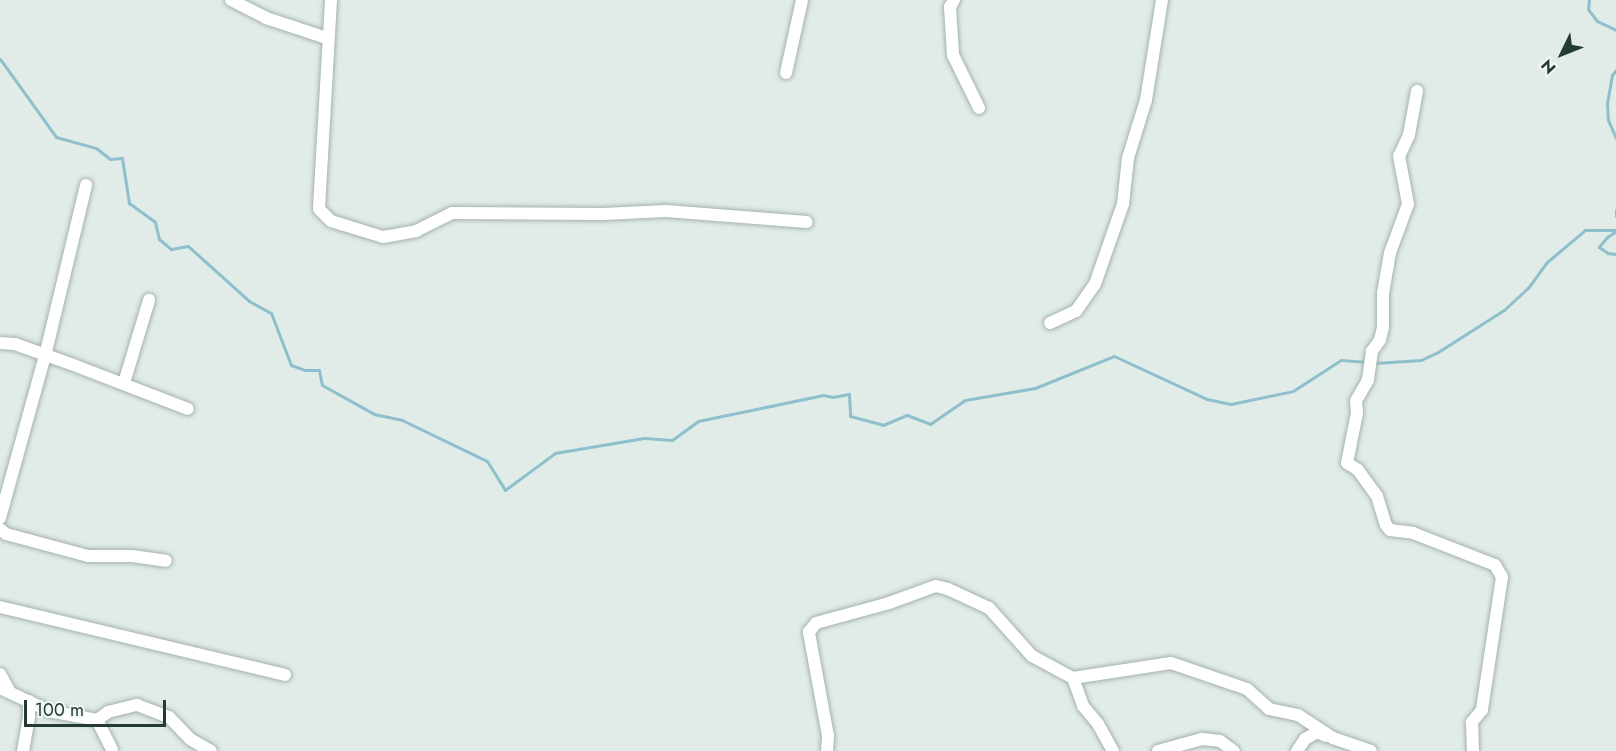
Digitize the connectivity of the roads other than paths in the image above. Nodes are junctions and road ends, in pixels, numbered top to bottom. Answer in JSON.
{"nodes":[{"id":1,"x":231,"y":0,"type":"edge"},
{"id":2,"x":331,"y":0,"type":"edge"},
{"id":3,"x":802,"y":0,"type":"edge"},
{"id":4,"x":954,"y":0,"type":"edge"},
{"id":5,"x":1162,"y":0,"type":"edge"},
{"id":6,"x":327,"y":38,"type":"junction"},
{"id":7,"x":786,"y":73,"type":"dead end"},
{"id":8,"x":1417,"y":91,"type":"dead end"},
{"id":9,"x":980,"y":108,"type":"dead end"},
{"id":10,"x":86,"y":185,"type":"dead end"},
{"id":11,"x":807,"y":222,"type":"dead end"},
{"id":12,"x":149,"y":300,"type":"dead end"},
{"id":13,"x":1050,"y":323,"type":"dead end"},
{"id":14,"x":0,"y":343,"type":"edge"},
{"id":15,"x":45,"y":356,"type":"junction"},
{"id":16,"x":124,"y":383,"type":"junction"},
{"id":17,"x":188,"y":409,"type":"dead end"},
{"id":18,"x":0,"y":518,"type":"edge"},
{"id":19,"x":0,"y":529,"type":"edge"},
{"id":20,"x":165,"y":561,"type":"dead end"},
{"id":21,"x":0,"y":607,"type":"edge"},
{"id":22,"x":0,"y":674,"type":"edge"},
{"id":23,"x":285,"y":675,"type":"dead end"},
{"id":24,"x":1073,"y":678,"type":"junction"},
{"id":25,"x":5,"y":690,"type":"edge"},
{"id":26,"x":29,"y":701,"type":"junction"},
{"id":27,"x":98,"y":720,"type":"junction"},
{"id":28,"x":1333,"y":738,"type":"junction"},
{"id":29,"x":112,"y":749,"type":"dead end"},
{"id":30,"x":23,"y":751,"type":"edge"},
{"id":31,"x":211,"y":751,"type":"edge"},
{"id":32,"x":827,"y":751,"type":"edge"},
{"id":33,"x":1113,"y":751,"type":"edge"},
{"id":34,"x":1158,"y":751,"type":"edge"},
{"id":35,"x":1234,"y":751,"type":"edge"},
{"id":36,"x":1298,"y":751,"type":"edge"},
{"id":37,"x":1371,"y":751,"type":"edge"},
{"id":38,"x":1473,"y":751,"type":"edge"}],
"edges":[{"from":1,"to":6,"type":"street"},
{"from":2,"to":6,"type":"street"},
{"from":3,"to":7,"type":"street"},
{"from":4,"to":9,"type":"street"},
{"from":5,"to":13,"type":"street"},
{"from":6,"to":11,"type":"street"},
{"from":8,"to":38,"type":"street"},
{"from":10,"to":15,"type":"street"},
{"from":12,"to":16,"type":"street"},
{"from":14,"to":15,"type":"street"},
{"from":15,"to":16,"type":"street"},
{"from":15,"to":18,"type":"street"},
{"from":16,"to":17,"type":"street"},
{"from":19,"to":20,"type":"street"},
{"from":21,"to":23,"type":"street"},
{"from":22,"to":25,"type":"street"},
{"from":24,"to":28,"type":"street"},
{"from":24,"to":32,"type":"street"},
{"from":24,"to":33,"type":"street"},
{"from":25,"to":26,"type":"street"},
{"from":26,"to":27,"type":"street"},
{"from":26,"to":30,"type":"street"},
{"from":27,"to":29,"type":"street"},
{"from":27,"to":31,"type":"street"},
{"from":28,"to":36,"type":"street"},
{"from":28,"to":37,"type":"street"},
{"from":34,"to":35,"type":"street"}]}
